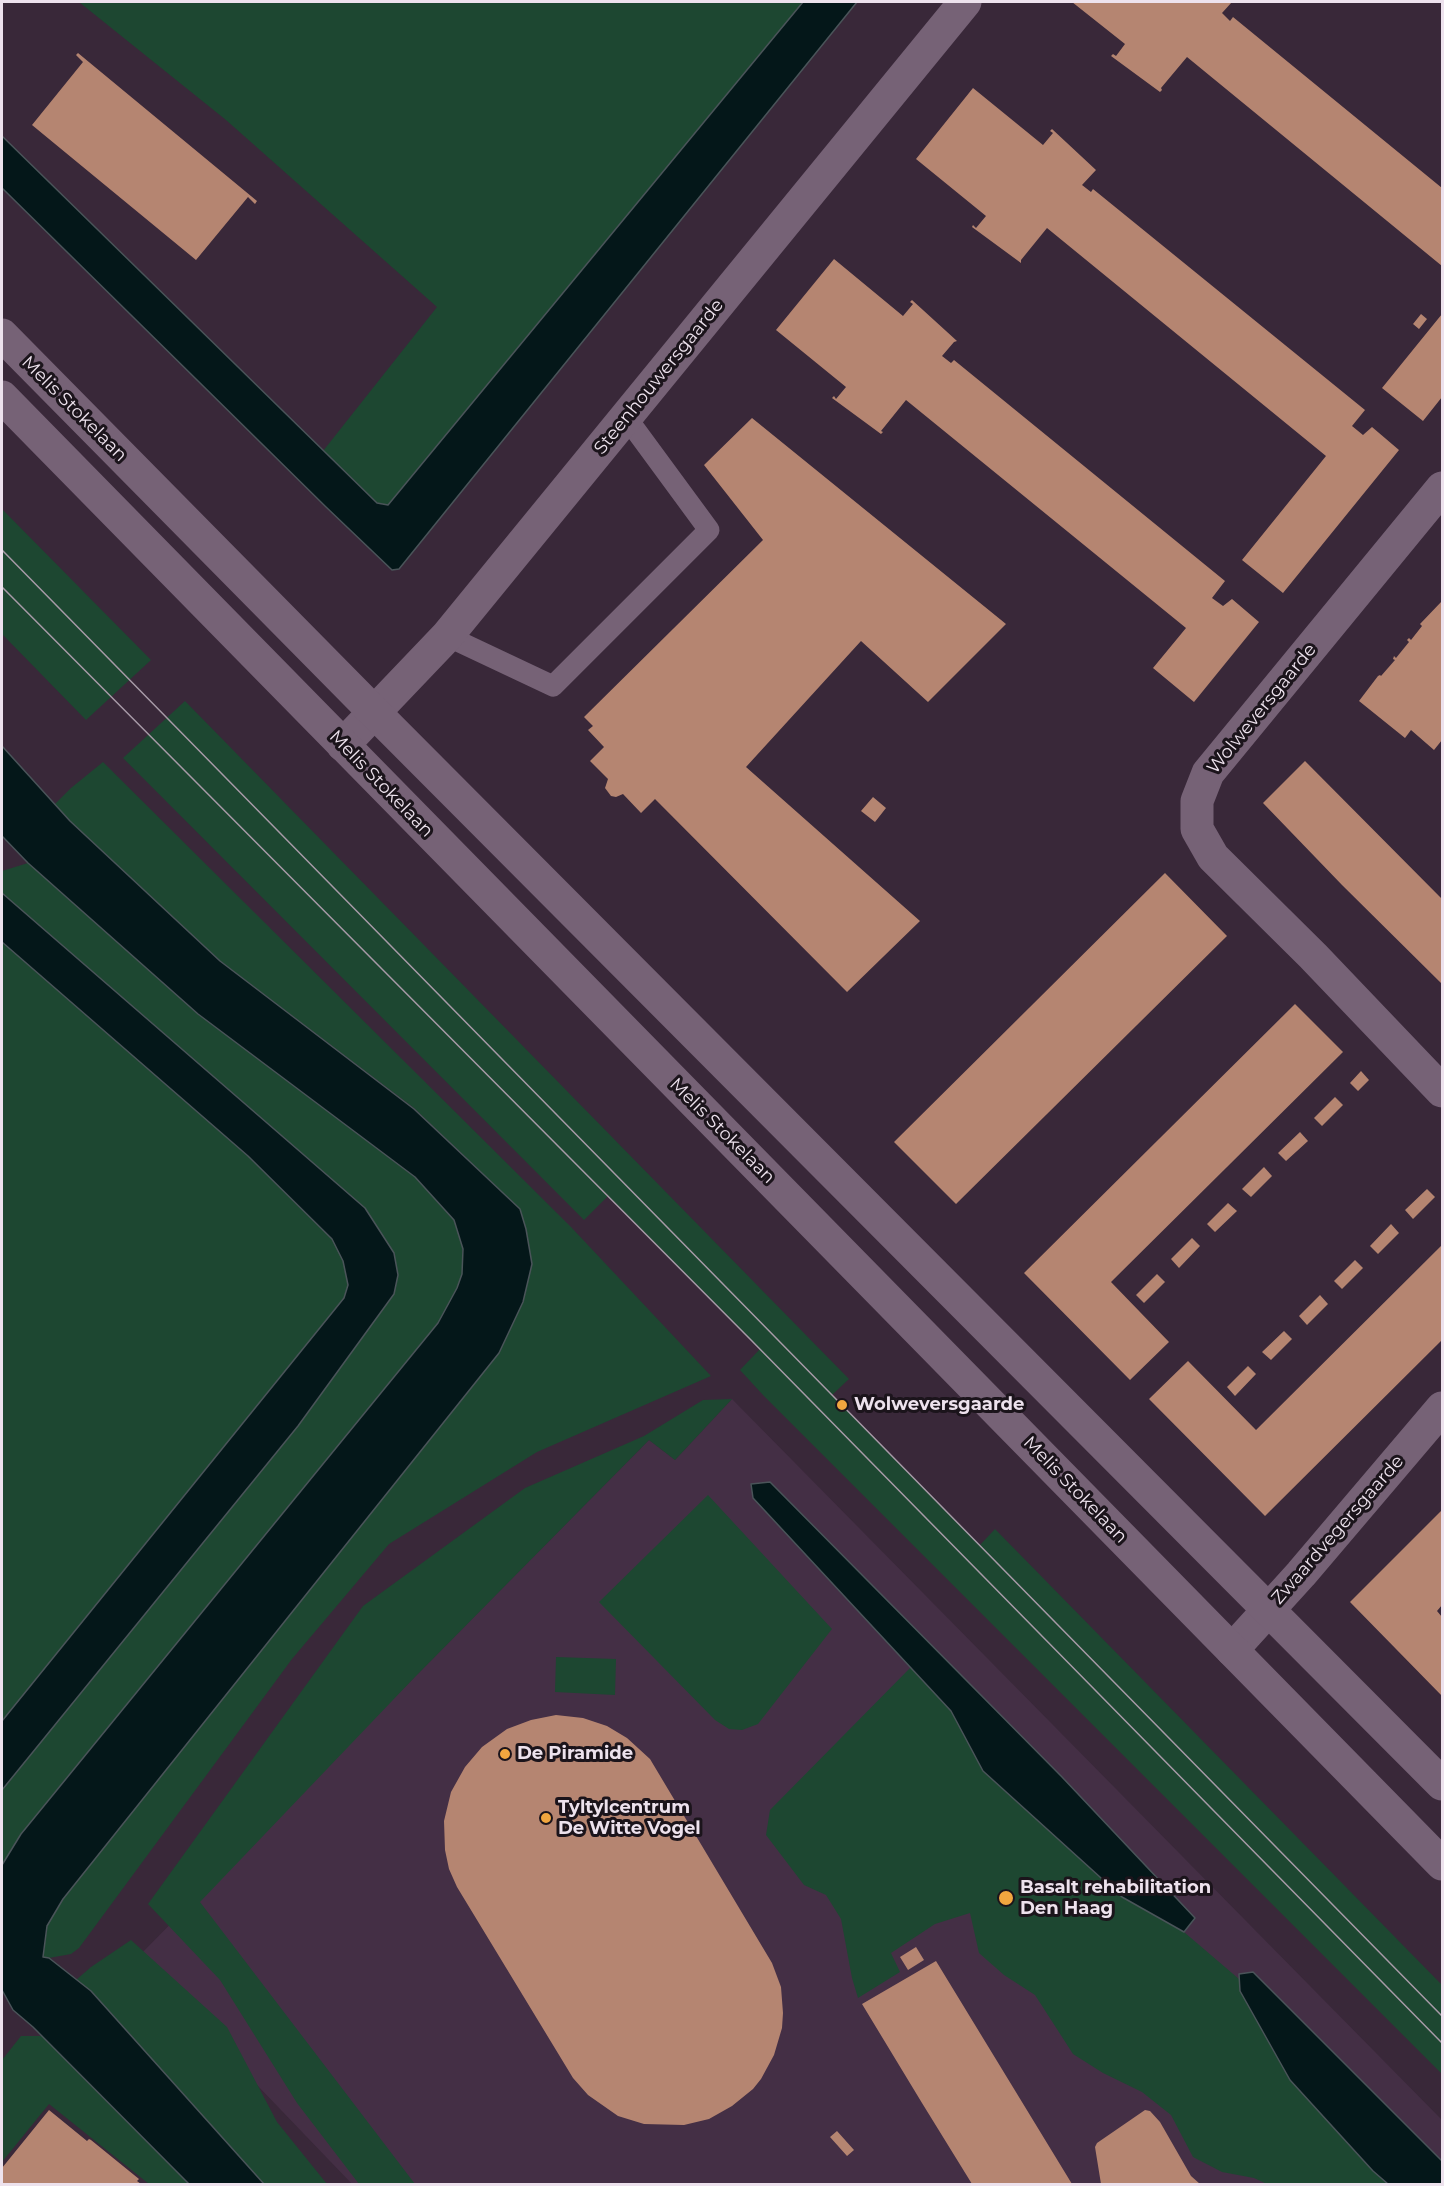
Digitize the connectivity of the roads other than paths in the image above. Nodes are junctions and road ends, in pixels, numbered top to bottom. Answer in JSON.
{"nodes":[{"id":1,"x":965,"y":2,"type":"edge"},
{"id":2,"x":2,"y":335,"type":"edge"},
{"id":3,"x":2,"y":397,"type":"edge"},
{"id":4,"x":626,"y":417,"type":"junction"},
{"id":5,"x":1443,"y":488,"type":"edge"},
{"id":6,"x":447,"y":636,"type":"junction"},
{"id":7,"x":374,"y":712,"type":"junction"},
{"id":8,"x":343,"y":745,"type":"junction"},
{"id":9,"x":1443,"y":1091,"type":"edge"},
{"id":10,"x":1443,"y":1408,"type":"edge"},
{"id":11,"x":1269,"y":1610,"type":"junction"},
{"id":12,"x":1232,"y":1650,"type":"junction"},
{"id":13,"x":1443,"y":1784,"type":"edge"},
{"id":14,"x":1443,"y":1864,"type":"edge"}],
"edges":[{"from":1,"to":4,"type":"street","name":"Steenhouwersgaarde"},
{"from":2,"to":7,"type":"street","name":"Melis Stokelaan"},
{"from":3,"to":8,"type":"street","name":"Melis Stokelaan"},
{"from":4,"to":6,"type":"street","name":"Steenhouwersgaarde"},
{"from":4,"to":6,"type":"lane"},
{"from":5,"to":9,"type":"street","name":"Wolweversgaarde"},
{"from":6,"to":7,"type":"street","name":"Steenhouwersgaarde"},
{"from":7,"to":8,"type":"street","name":"Steenhouwersgaarde"},
{"from":7,"to":11,"type":"street","name":"Melis Stokelaan"},
{"from":8,"to":12,"type":"street","name":"Melis Stokelaan"},
{"from":10,"to":11,"type":"street","name":"Zwaardvegersgaarde"},
{"from":11,"to":12,"type":"street","name":"Zwaardvegersgaarde"},
{"from":11,"to":13,"type":"street","name":"Melis Stokelaan"},
{"from":12,"to":14,"type":"street","name":"Melis Stokelaan"}]}
